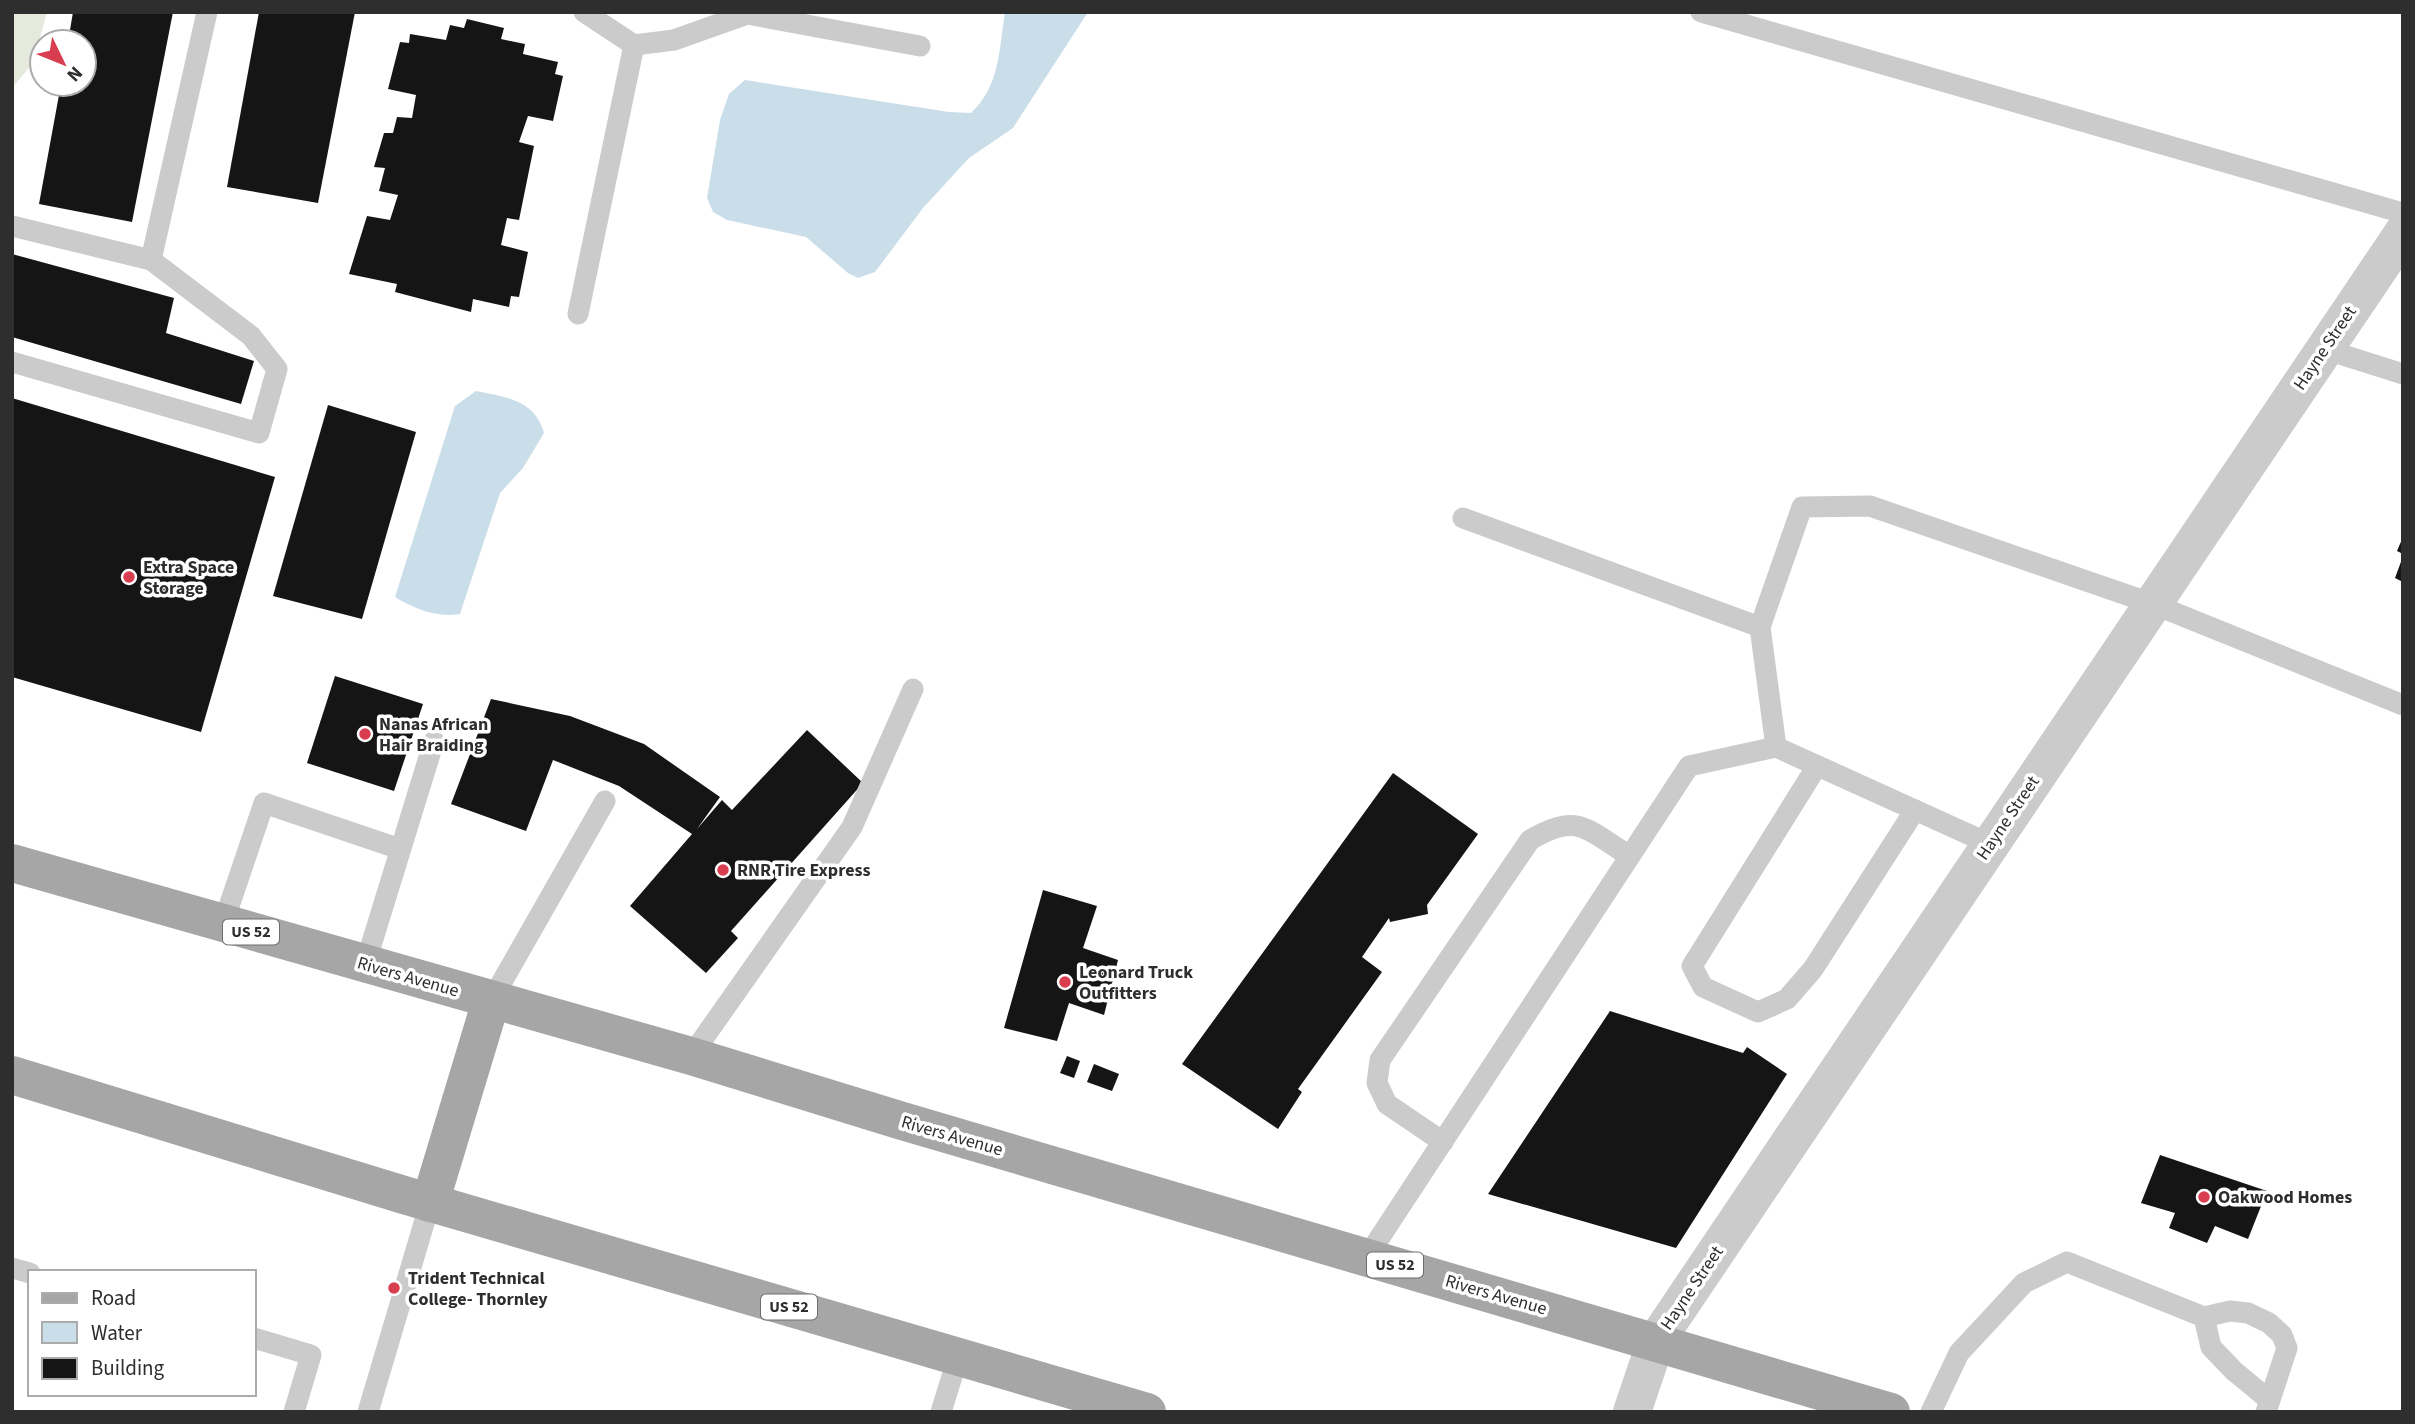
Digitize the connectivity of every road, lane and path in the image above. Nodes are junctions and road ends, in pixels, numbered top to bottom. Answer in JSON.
{"nodes":[{"id":1,"x":207,"y":12,"type":"edge"},
{"id":2,"x":584,"y":12,"type":"edge"},
{"id":3,"x":1701,"y":12,"type":"edge"},
{"id":4,"x":634,"y":45,"type":"junction"},
{"id":5,"x":920,"y":46,"type":"dead end"},
{"id":6,"x":2403,"y":213,"type":"edge"},
{"id":7,"x":12,"y":226,"type":"edge"},
{"id":8,"x":2403,"y":233,"type":"edge"},
{"id":9,"x":151,"y":260,"type":"junction"},
{"id":10,"x":578,"y":314,"type":"dead end"},
{"id":11,"x":2324,"y":349,"type":"junction"},
{"id":12,"x":12,"y":362,"type":"edge"},
{"id":13,"x":2403,"y":374,"type":"edge"},
{"id":14,"x":1463,"y":518,"type":"dead end"},
{"id":15,"x":2152,"y":604,"type":"junction"},
{"id":16,"x":1760,"y":627,"type":"junction"},
{"id":17,"x":913,"y":689,"type":"dead end"},
{"id":18,"x":2403,"y":705,"type":"edge"},
{"id":19,"x":434,"y":741,"type":"dead end"},
{"id":20,"x":1776,"y":747,"type":"junction"},
{"id":21,"x":1817,"y":766,"type":"junction"},
{"id":22,"x":605,"y":800,"type":"dead end"},
{"id":23,"x":1915,"y":810,"type":"junction"},
{"id":24,"x":1990,"y":844,"type":"junction"},
{"id":25,"x":400,"y":849,"type":"junction"},
{"id":26,"x":1630,"y":856,"type":"junction"},
{"id":27,"x":12,"y":863,"type":"edge"},
{"id":28,"x":223,"y":924,"type":"junction"},
{"id":29,"x":365,"y":965,"type":"junction"},
{"id":30,"x":491,"y":1001,"type":"junction"},
{"id":31,"x":691,"y":1056,"type":"junction"},
{"id":32,"x":12,"y":1075,"type":"edge"},
{"id":33,"x":1443,"y":1142,"type":"junction"},
{"id":34,"x":430,"y":1203,"type":"junction"},
{"id":35,"x":1367,"y":1257,"type":"junction"},
{"id":36,"x":2204,"y":1317,"type":"junction"},
{"id":37,"x":256,"y":1339,"type":"edge"},
{"id":38,"x":1656,"y":1341,"type":"junction"},
{"id":39,"x":958,"y":1357,"type":"junction"},
{"id":40,"x":2267,"y":1406,"type":"edge"},
{"id":41,"x":294,"y":1412,"type":"edge"},
{"id":42,"x":368,"y":1412,"type":"edge"},
{"id":43,"x":941,"y":1412,"type":"edge"},
{"id":44,"x":1147,"y":1412,"type":"edge"},
{"id":45,"x":1632,"y":1412,"type":"edge"},
{"id":46,"x":1891,"y":1412,"type":"edge"},
{"id":47,"x":1931,"y":1412,"type":"edge"}],
"edges":[{"from":1,"to":9,"type":"lane"},
{"from":2,"to":4,"type":"lane"},
{"from":3,"to":6,"type":"lane"},
{"from":4,"to":5,"type":"lane"},
{"from":4,"to":10,"type":"lane"},
{"from":7,"to":9,"type":"lane"},
{"from":8,"to":11,"type":"street","name":"Hayne Street"},
{"from":9,"to":12,"type":"lane"},
{"from":11,"to":13,"type":"lane"},
{"from":11,"to":15,"type":"street","name":"Hayne Street"},
{"from":14,"to":16,"type":"lane"},
{"from":15,"to":16,"type":"lane"},
{"from":15,"to":18,"type":"lane"},
{"from":15,"to":24,"type":"street","name":"Hayne Street"},
{"from":16,"to":20,"type":"lane"},
{"from":17,"to":31,"type":"lane"},
{"from":19,"to":25,"type":"lane"},
{"from":20,"to":21,"type":"lane"},
{"from":20,"to":26,"type":"lane"},
{"from":21,"to":23,"type":"lane"},
{"from":21,"to":23,"type":"lane"},
{"from":22,"to":30,"type":"lane"},
{"from":23,"to":24,"type":"lane"},
{"from":24,"to":38,"type":"street","name":"Hayne Street"},
{"from":25,"to":28,"type":"lane"},
{"from":25,"to":29,"type":"lane"},
{"from":26,"to":33,"type":"lane"},
{"from":26,"to":33,"type":"lane"},
{"from":27,"to":28,"type":"main road","name":"Rivers Avenue","number":"US 52"},
{"from":28,"to":29,"type":"main road","name":"Rivers Avenue","number":"US 52"},
{"from":29,"to":30,"type":"main road","name":"Rivers Avenue","number":"US 52"},
{"from":30,"to":31,"type":"main road","name":"Rivers Avenue","number":"US 52"},
{"from":30,"to":34,"type":"main road"},
{"from":31,"to":35,"type":"main road","name":"Rivers Avenue","number":"US 52"},
{"from":32,"to":34,"type":"main road","number":"US 52"},
{"from":33,"to":35,"type":"lane"},
{"from":34,"to":39,"type":"main road","number":"US 52"},
{"from":34,"to":42,"type":"lane"},
{"from":35,"to":38,"type":"main road","name":"Rivers Avenue","number":"US 52"},
{"from":36,"to":40,"type":"lane"},
{"from":36,"to":40,"type":"lane"},
{"from":36,"to":47,"type":"lane"},
{"from":37,"to":41,"type":"lane"},
{"from":38,"to":45,"type":"street","name":"Hayne Street"},
{"from":38,"to":46,"type":"main road","name":"Rivers Avenue","number":"US 52"},
{"from":39,"to":43,"type":"lane"},
{"from":39,"to":44,"type":"main road","number":"US 52"}]}
